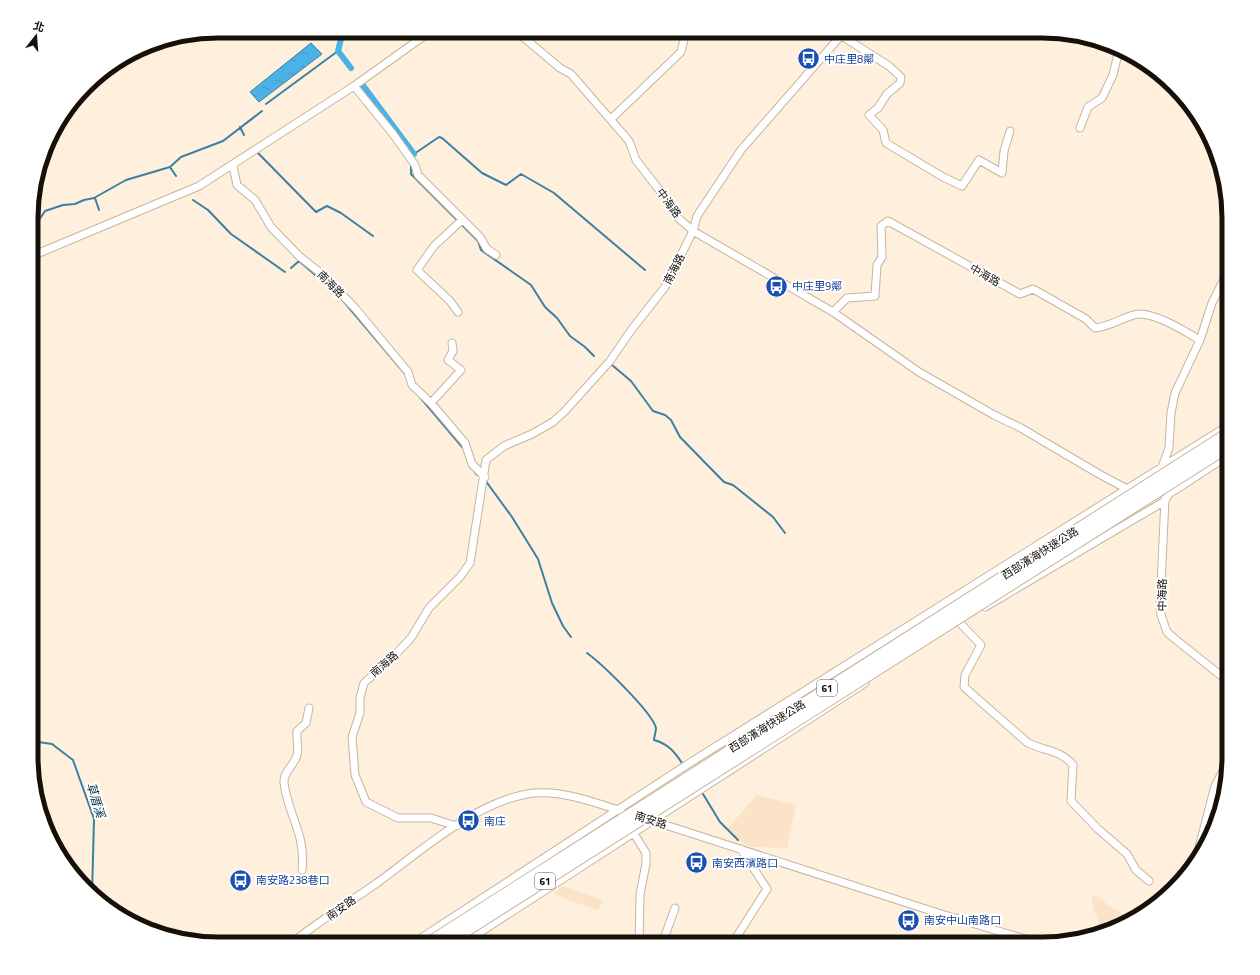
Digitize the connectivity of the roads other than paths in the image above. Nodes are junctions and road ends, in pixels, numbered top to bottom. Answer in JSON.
{"nodes":[{"id":1,"x":421,"y":38,"type":"edge"},
{"id":2,"x":524,"y":38,"type":"edge"},
{"id":3,"x":684,"y":38,"type":"edge"},
{"id":4,"x":840,"y":38,"type":"edge"},
{"id":5,"x":850,"y":38,"type":"edge"},
{"id":6,"x":1118,"y":55,"type":"edge"},
{"id":7,"x":354,"y":86,"type":"junction"},
{"id":8,"x":610,"y":119,"type":"junction"},
{"id":9,"x":1080,"y":128,"type":"dead end"},
{"id":10,"x":1010,"y":131,"type":"dead end"},
{"id":11,"x":233,"y":166,"type":"junction"},
{"id":12,"x":462,"y":220,"type":"junction"},
{"id":13,"x":693,"y":231,"type":"junction"},
{"id":14,"x":38,"y":254,"type":"edge"},
{"id":15,"x":496,"y":255,"type":"dead end"},
{"id":16,"x":1222,"y":283,"type":"edge"},
{"id":17,"x":458,"y":312,"type":"dead end"},
{"id":18,"x":833,"y":312,"type":"junction"},
{"id":19,"x":1200,"y":340,"type":"junction"},
{"id":20,"x":452,"y":343,"type":"dead end"},
{"id":21,"x":431,"y":403,"type":"junction"},
{"id":22,"x":1222,"y":429,"type":"edge"},
{"id":23,"x":1222,"y":437,"type":"edge"},
{"id":24,"x":1222,"y":450,"type":"edge"},
{"id":25,"x":1222,"y":460,"type":"edge"},
{"id":26,"x":1162,"y":468,"type":"junction"},
{"id":27,"x":484,"y":477,"type":"junction"},
{"id":28,"x":1127,"y":489,"type":"junction"},
{"id":29,"x":1165,"y":501,"type":"junction"},
{"id":30,"x":959,"y":622,"type":"junction"},
{"id":31,"x":1222,"y":676,"type":"edge"},
{"id":32,"x":309,"y":708,"type":"dead end"},
{"id":33,"x":1221,"y":776,"type":"edge"},
{"id":34,"x":619,"y":810,"type":"junction"},
{"id":35,"x":651,"y":820,"type":"junction"},
{"id":36,"x":456,"y":826,"type":"junction"},
{"id":37,"x":634,"y":832,"type":"junction"},
{"id":38,"x":1201,"y":841,"type":"edge"},
{"id":39,"x":741,"y":849,"type":"junction"},
{"id":40,"x":302,"y":870,"type":"dead end"},
{"id":41,"x":1149,"y":880,"type":"dead end"},
{"id":42,"x":675,"y":908,"type":"dead end"},
{"id":43,"x":300,"y":937,"type":"edge"},
{"id":44,"x":423,"y":937,"type":"edge"},
{"id":45,"x":438,"y":937,"type":"edge"},
{"id":46,"x":457,"y":937,"type":"edge"},
{"id":47,"x":473,"y":937,"type":"edge"},
{"id":48,"x":639,"y":937,"type":"edge"},
{"id":49,"x":665,"y":937,"type":"edge"},
{"id":50,"x":736,"y":937,"type":"edge"},
{"id":51,"x":1019,"y":937,"type":"edge"}],
"edges":[{"from":1,"to":7,"type":"street"},
{"from":2,"to":8,"type":"street","name":"中海路"},
{"from":3,"to":8,"type":"street"},
{"from":4,"to":13,"type":"street","name":"南海路"},
{"from":5,"to":10,"type":"street","name":"南海路"},
{"from":6,"to":9,"type":"street"},
{"from":7,"to":11,"type":"street"},
{"from":7,"to":12,"type":"street"},
{"from":8,"to":13,"type":"street","name":"中海路"},
{"from":11,"to":14,"type":"street"},
{"from":11,"to":21,"type":"street","name":"南海路"},
{"from":12,"to":15,"type":"street"},
{"from":12,"to":17,"type":"street"},
{"from":13,"to":18,"type":"street","name":"中海路"},
{"from":13,"to":27,"type":"street","name":"南海路"},
{"from":16,"to":19,"type":"street","name":"中海路"},
{"from":18,"to":19,"type":"street","name":"中海路"},
{"from":18,"to":28,"type":"street","name":"中海路"},
{"from":19,"to":26,"type":"street","name":"中海路"},
{"from":20,"to":21,"type":"street"},
{"from":21,"to":27,"type":"street","name":"南海路"},
{"from":22,"to":26,"type":"street"},
{"from":23,"to":45,"type":"highway","name":"西部濱海快速公路","number":"61","bridge":true},
{"from":24,"to":46,"type":"highway","name":"西部濱海快速公路","number":"61","bridge":true},
{"from":25,"to":29,"type":"street"},
{"from":26,"to":28,"type":"street"},
{"from":26,"to":29,"type":"street","name":"中海路"},
{"from":27,"to":36,"type":"street","name":"南海路"},
{"from":28,"to":29,"type":"street","name":"中海路"},
{"from":28,"to":34,"type":"street"},
{"from":29,"to":30,"type":"street"},
{"from":29,"to":31,"type":"street","name":"中海路"},
{"from":30,"to":35,"type":"street"},
{"from":30,"to":41,"type":"street"},
{"from":32,"to":40,"type":"street"},
{"from":33,"to":38,"type":"street"},
{"from":34,"to":35,"type":"street","name":"南安路"},
{"from":34,"to":36,"type":"street","name":"南安路"},
{"from":34,"to":37,"type":"street"},
{"from":34,"to":44,"type":"street"},
{"from":35,"to":37,"type":"street"},
{"from":35,"to":39,"type":"street","name":"南安路"},
{"from":36,"to":43,"type":"street","name":"南安路"},
{"from":37,"to":47,"type":"street"},
{"from":37,"to":48,"type":"street"},
{"from":39,"to":50,"type":"street"},
{"from":39,"to":51,"type":"street","name":"南安路"},
{"from":42,"to":49,"type":"street"}]}
